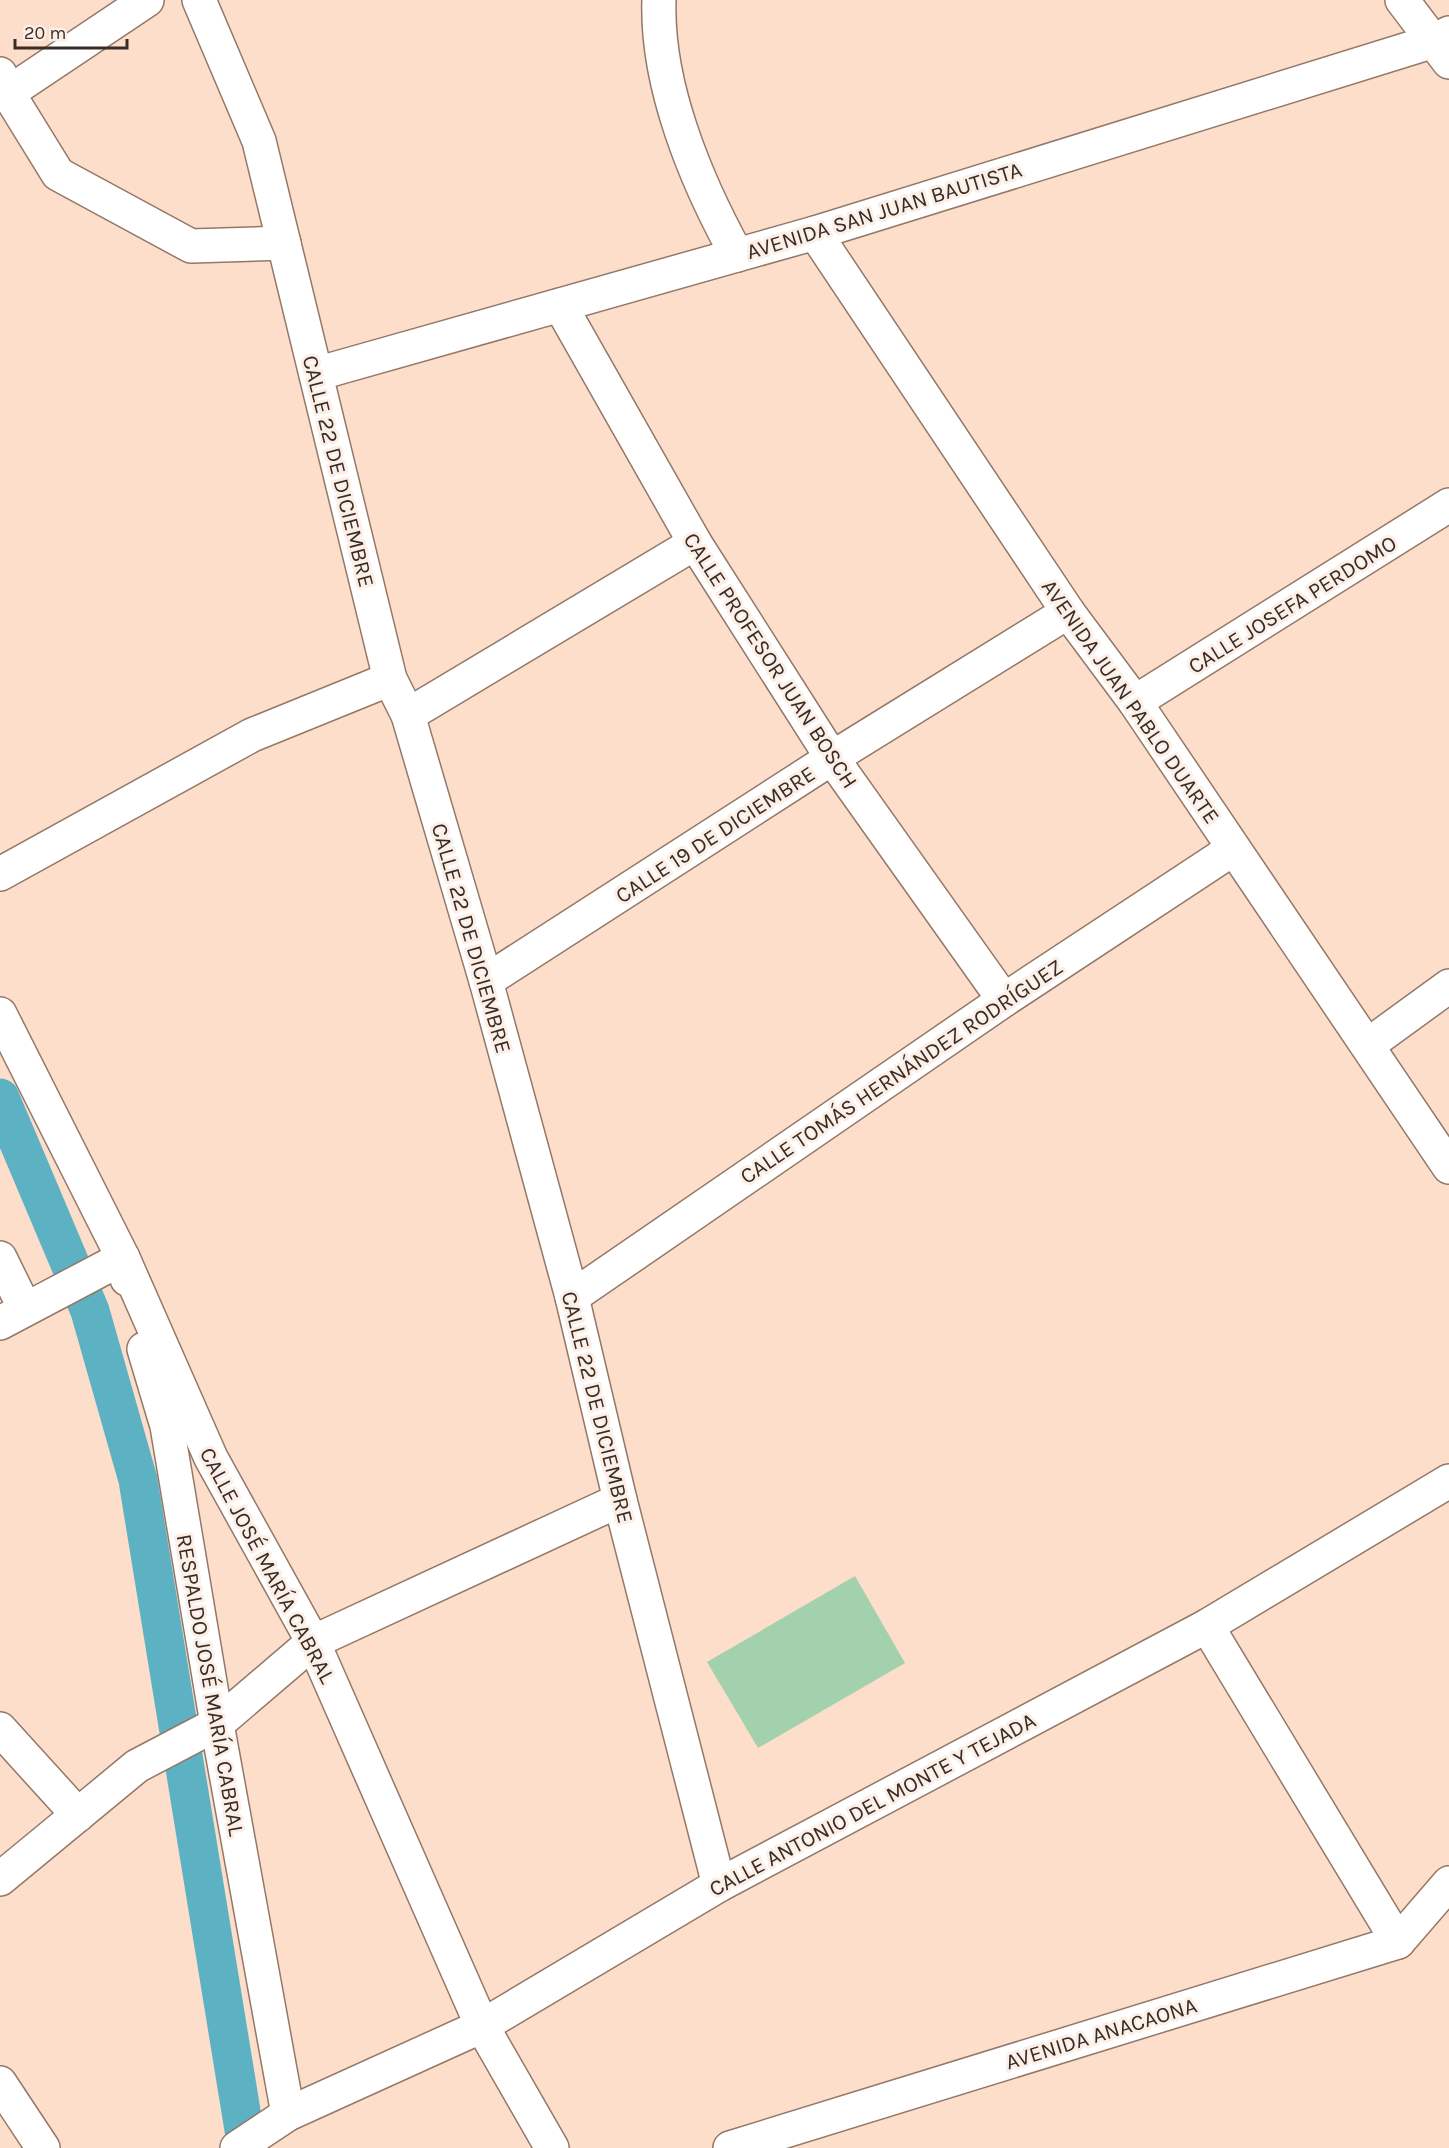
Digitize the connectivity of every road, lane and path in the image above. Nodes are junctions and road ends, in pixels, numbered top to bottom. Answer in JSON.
{"nodes":[{"id":1,"x":147,"y":0,"type":"edge"},
{"id":2,"x":199,"y":0,"type":"edge"},
{"id":3,"x":659,"y":0,"type":"edge"},
{"id":4,"x":1402,"y":0,"type":"edge"},
{"id":5,"x":1444,"y":45,"type":"edge"},
{"id":6,"x":3,"y":87,"type":"edge"},
{"id":7,"x":815,"y":233,"type":"junction"},
{"id":8,"x":284,"y":243,"type":"junction"},
{"id":9,"x":737,"y":255,"type":"junction"},
{"id":10,"x":560,"y":305,"type":"junction"},
{"id":11,"x":316,"y":374,"type":"junction"},
{"id":12,"x":1449,"y":505,"type":"edge"},
{"id":13,"x":695,"y":543,"type":"junction"},
{"id":14,"x":1068,"y":612,"type":"junction"},
{"id":15,"x":390,"y":679,"type":"junction"},
{"id":16,"x":1135,"y":702,"type":"junction"},
{"id":17,"x":408,"y":715,"type":"junction"},
{"id":18,"x":832,"y":758,"type":"junction"},
{"id":19,"x":1233,"y":849,"type":"junction"},
{"id":20,"x":0,"y":874,"type":"edge"},
{"id":21,"x":486,"y":981,"type":"junction"},
{"id":22,"x":1449,"y":986,"type":"edge"},
{"id":23,"x":1004,"y":1000,"type":"junction"},
{"id":24,"x":0,"y":1014,"type":"edge"},
{"id":25,"x":1368,"y":1045,"type":"junction"},
{"id":26,"x":1449,"y":1167,"type":"edge"},
{"id":27,"x":0,"y":1258,"type":"edge"},
{"id":28,"x":109,"y":1265,"type":"junction"},
{"id":29,"x":572,"y":1297,"type":"junction"},
{"id":30,"x":13,"y":1316,"type":"edge"},
{"id":31,"x":1449,"y":1481,"type":"edge"},
{"id":32,"x":620,"y":1500,"type":"junction"},
{"id":33,"x":1207,"y":1626,"type":"junction"},
{"id":34,"x":313,"y":1642,"type":"junction"},
{"id":35,"x":0,"y":1729,"type":"edge"},
{"id":36,"x":209,"y":1730,"type":"junction"},
{"id":37,"x":78,"y":1815,"type":"junction"},
{"id":38,"x":0,"y":1880,"type":"edge"},
{"id":39,"x":1449,"y":1883,"type":"edge"},
{"id":40,"x":719,"y":1885,"type":"junction"},
{"id":41,"x":1398,"y":1942,"type":"junction"},
{"id":42,"x":482,"y":2026,"type":"junction"},
{"id":43,"x":0,"y":2083,"type":"edge"},
{"id":44,"x":288,"y":2114,"type":"junction"},
{"id":45,"x":43,"y":2148,"type":"edge"},
{"id":46,"x":237,"y":2148,"type":"edge"},
{"id":47,"x":552,"y":2148,"type":"edge"},
{"id":48,"x":730,"y":2148,"type":"edge"}],
"edges":[{"from":1,"to":6,"type":"street"},
{"from":2,"to":8,"type":"street","name":"CALLE 22 DE DICIEMBRE"},
{"from":3,"to":9,"type":"street"},
{"from":4,"to":5,"type":"street"},
{"from":5,"to":7,"type":"street","name":"AVENIDA SAN JUAN BAUTISTA"},
{"from":6,"to":8,"type":"street"},
{"from":7,"to":9,"type":"street","name":"AVENIDA SAN JUAN BAUTISTA"},
{"from":7,"to":14,"type":"street","name":"AVENIDA JUAN PABLO DUARTE"},
{"from":8,"to":11,"type":"street","name":"CALLE 22 DE DICIEMBRE"},
{"from":9,"to":10,"type":"street","name":"AVENIDA SAN JUAN BAUTISTA"},
{"from":10,"to":11,"type":"street","name":"AVENIDA SAN JUAN BAUTISTA"},
{"from":10,"to":13,"type":"street","name":"CALLE PROFESOR JUAN BOSCH"},
{"from":11,"to":15,"type":"street","name":"CALLE 22 DE DICIEMBRE"},
{"from":12,"to":16,"type":"street","name":"CALLE JOSEFA PERDOMO"},
{"from":13,"to":17,"type":"street"},
{"from":13,"to":18,"type":"street","name":"CALLE PROFESOR JUAN BOSCH"},
{"from":14,"to":16,"type":"street","name":"AVENIDA JUAN PABLO DUARTE"},
{"from":14,"to":18,"type":"street","name":"CALLE 19 DE DICIEMBRE"},
{"from":15,"to":17,"type":"street","name":"CALLE 22 DE DICIEMBRE"},
{"from":15,"to":20,"type":"street"},
{"from":16,"to":19,"type":"street","name":"AVENIDA JUAN PABLO DUARTE"},
{"from":17,"to":21,"type":"street","name":"CALLE 22 DE DICIEMBRE"},
{"from":18,"to":21,"type":"street","name":"CALLE 19 DE DICIEMBRE"},
{"from":18,"to":23,"type":"street","name":"CALLE PROFESOR JUAN BOSCH"},
{"from":19,"to":23,"type":"street","name":"CALLE TOMÁS HERNÁNDEZ RODRÍGUEZ"},
{"from":19,"to":25,"type":"street","name":"AVENIDA JUAN PABLO DUARTE"},
{"from":21,"to":29,"type":"street","name":"CALLE 22 DE DICIEMBRE"},
{"from":22,"to":25,"type":"street"},
{"from":23,"to":29,"type":"street","name":"CALLE TOMÁS HERNÁNDEZ RODRÍGUEZ"},
{"from":24,"to":28,"type":"street","name":"CALLE JOSÉ MARÍA CABRAL"},
{"from":25,"to":26,"type":"street","name":"AVENIDA JUAN PABLO DUARTE"},
{"from":27,"to":30,"type":"street"},
{"from":28,"to":30,"type":"street"},
{"from":28,"to":34,"type":"street","name":"CALLE JOSÉ MARÍA CABRAL"},
{"from":28,"to":36,"type":"street","name":"RESPALDO JOSÉ MARÍA CABRAL"},
{"from":29,"to":32,"type":"street","name":"CALLE 22 DE DICIEMBRE"},
{"from":31,"to":33,"type":"street","name":"CALLE ANTONIO DEL MONTE Y TEJADA"},
{"from":32,"to":34,"type":"street"},
{"from":32,"to":40,"type":"street","name":"CALLE 22 DE DICIEMBRE"},
{"from":33,"to":40,"type":"street","name":"CALLE ANTONIO DEL MONTE Y TEJADA"},
{"from":33,"to":41,"type":"street"},
{"from":34,"to":36,"type":"street"},
{"from":34,"to":42,"type":"street","name":"CALLE JOSÉ MARÍA CABRAL"},
{"from":35,"to":37,"type":"street"},
{"from":36,"to":37,"type":"street"},
{"from":36,"to":44,"type":"street","name":"RESPALDO JOSÉ MARÍA CABRAL"},
{"from":37,"to":38,"type":"street"},
{"from":39,"to":41,"type":"street"},
{"from":40,"to":42,"type":"street","name":"CALLE ANTONIO DEL MONTE Y TEJADA"},
{"from":41,"to":48,"type":"street","name":"AVENIDA ANACAONA"},
{"from":42,"to":44,"type":"street","name":"CALLE ANTONIO DEL MONTE Y TEJADA"},
{"from":42,"to":47,"type":"street","name":"CALLE JOSÉ MARÍA CABRAL"},
{"from":43,"to":45,"type":"street"},
{"from":44,"to":46,"type":"street","name":"CALLE ANTONIO DEL MONTE Y TEJADA"}]}
